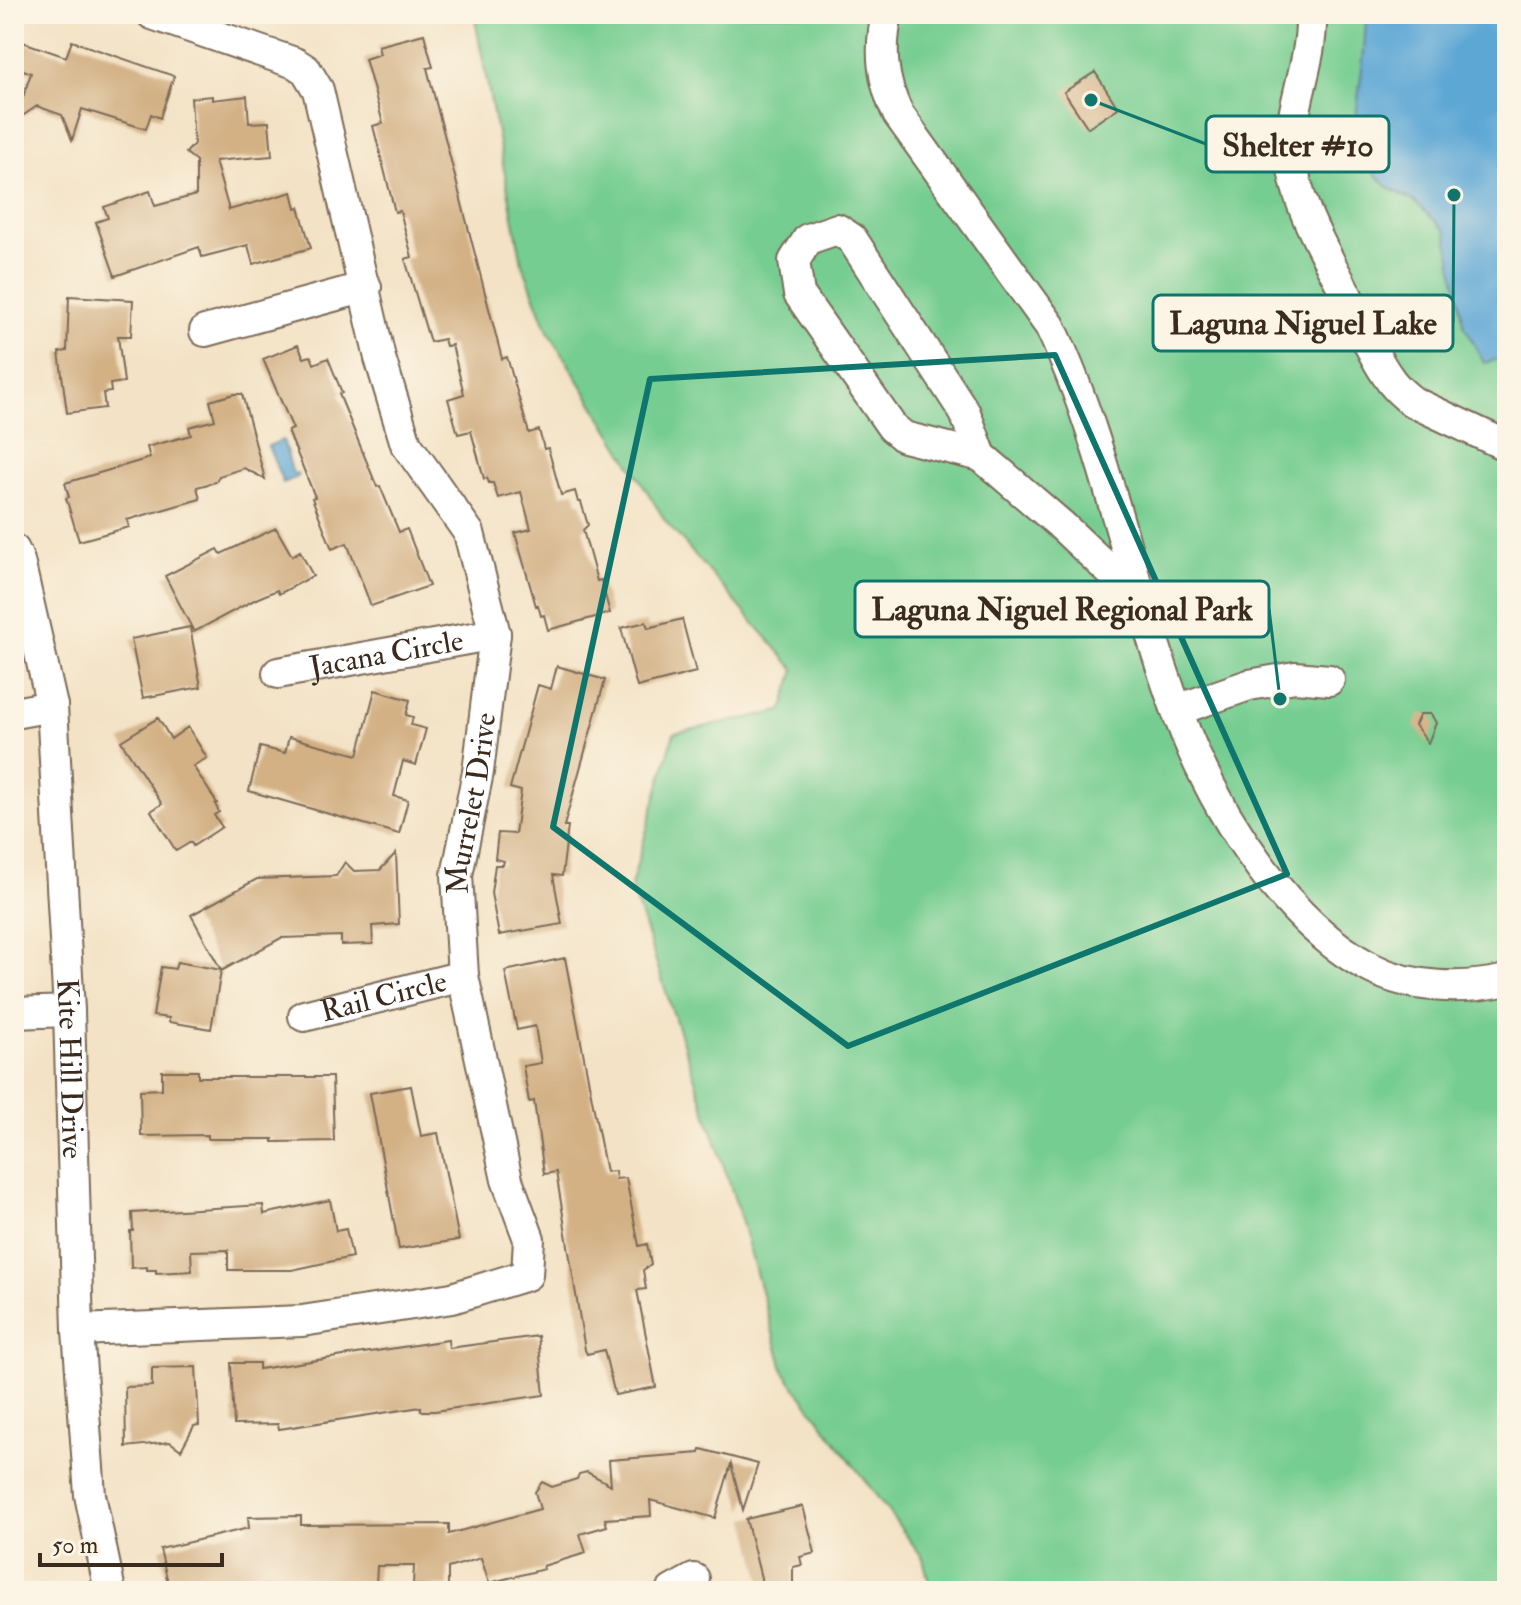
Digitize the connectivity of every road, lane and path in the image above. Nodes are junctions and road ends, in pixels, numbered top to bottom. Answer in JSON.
{"nodes":[{"id":1,"x":152,"y":14,"type":"edge"},
{"id":2,"x":887,"y":14,"type":"edge"},
{"id":3,"x":1311,"y":14,"type":"edge"},
{"id":4,"x":366,"y":287,"type":"junction"},
{"id":5,"x":205,"y":331,"type":"dead end"},
{"id":6,"x":1507,"y":446,"type":"edge"},
{"id":7,"x":981,"y":456,"type":"junction"},
{"id":8,"x":14,"y":550,"type":"edge"},
{"id":9,"x":1138,"y":585,"type":"junction"},
{"id":10,"x":495,"y":634,"type":"junction"},
{"id":11,"x":278,"y":673,"type":"dead end"},
{"id":12,"x":1329,"y":680,"type":"dead end"},
{"id":13,"x":52,"y":706,"type":"junction"},
{"id":14,"x":1177,"y":710,"type":"junction"},
{"id":15,"x":14,"y":713,"type":"edge"},
{"id":16,"x":463,"y":976,"type":"junction"},
{"id":17,"x":1507,"y":980,"type":"edge"},
{"id":18,"x":69,"y":1011,"type":"junction"},
{"id":19,"x":14,"y":1013,"type":"edge"},
{"id":20,"x":304,"y":1016,"type":"dead end"},
{"id":21,"x":78,"y":1330,"type":"junction"},
{"id":22,"x":110,"y":1591,"type":"edge"}],
"edges":[{"from":1,"to":4,"type":"street","name":"Murrelet Drive"},
{"from":2,"to":9,"type":"street"},
{"from":3,"to":6,"type":"street"},
{"from":4,"to":5,"type":"street"},
{"from":4,"to":10,"type":"street","name":"Murrelet Drive"},
{"from":7,"to":7,"type":"street"},
{"from":7,"to":9,"type":"street"},
{"from":8,"to":13,"type":"street","name":"Kite Hill Drive"},
{"from":9,"to":14,"type":"street"},
{"from":10,"to":11,"type":"street","name":"Jacana Circle"},
{"from":10,"to":16,"type":"street","name":"Murrelet Drive"},
{"from":12,"to":14,"type":"street"},
{"from":13,"to":15,"type":"street"},
{"from":13,"to":18,"type":"street","name":"Kite Hill Drive"},
{"from":14,"to":17,"type":"street"},
{"from":16,"to":20,"type":"street","name":"Rail Circle"},
{"from":16,"to":21,"type":"street","name":"Murrelet Drive"},
{"from":18,"to":19,"type":"street"},
{"from":18,"to":21,"type":"street","name":"Kite Hill Drive"},
{"from":21,"to":22,"type":"street","name":"Kite Hill Drive"}]}
